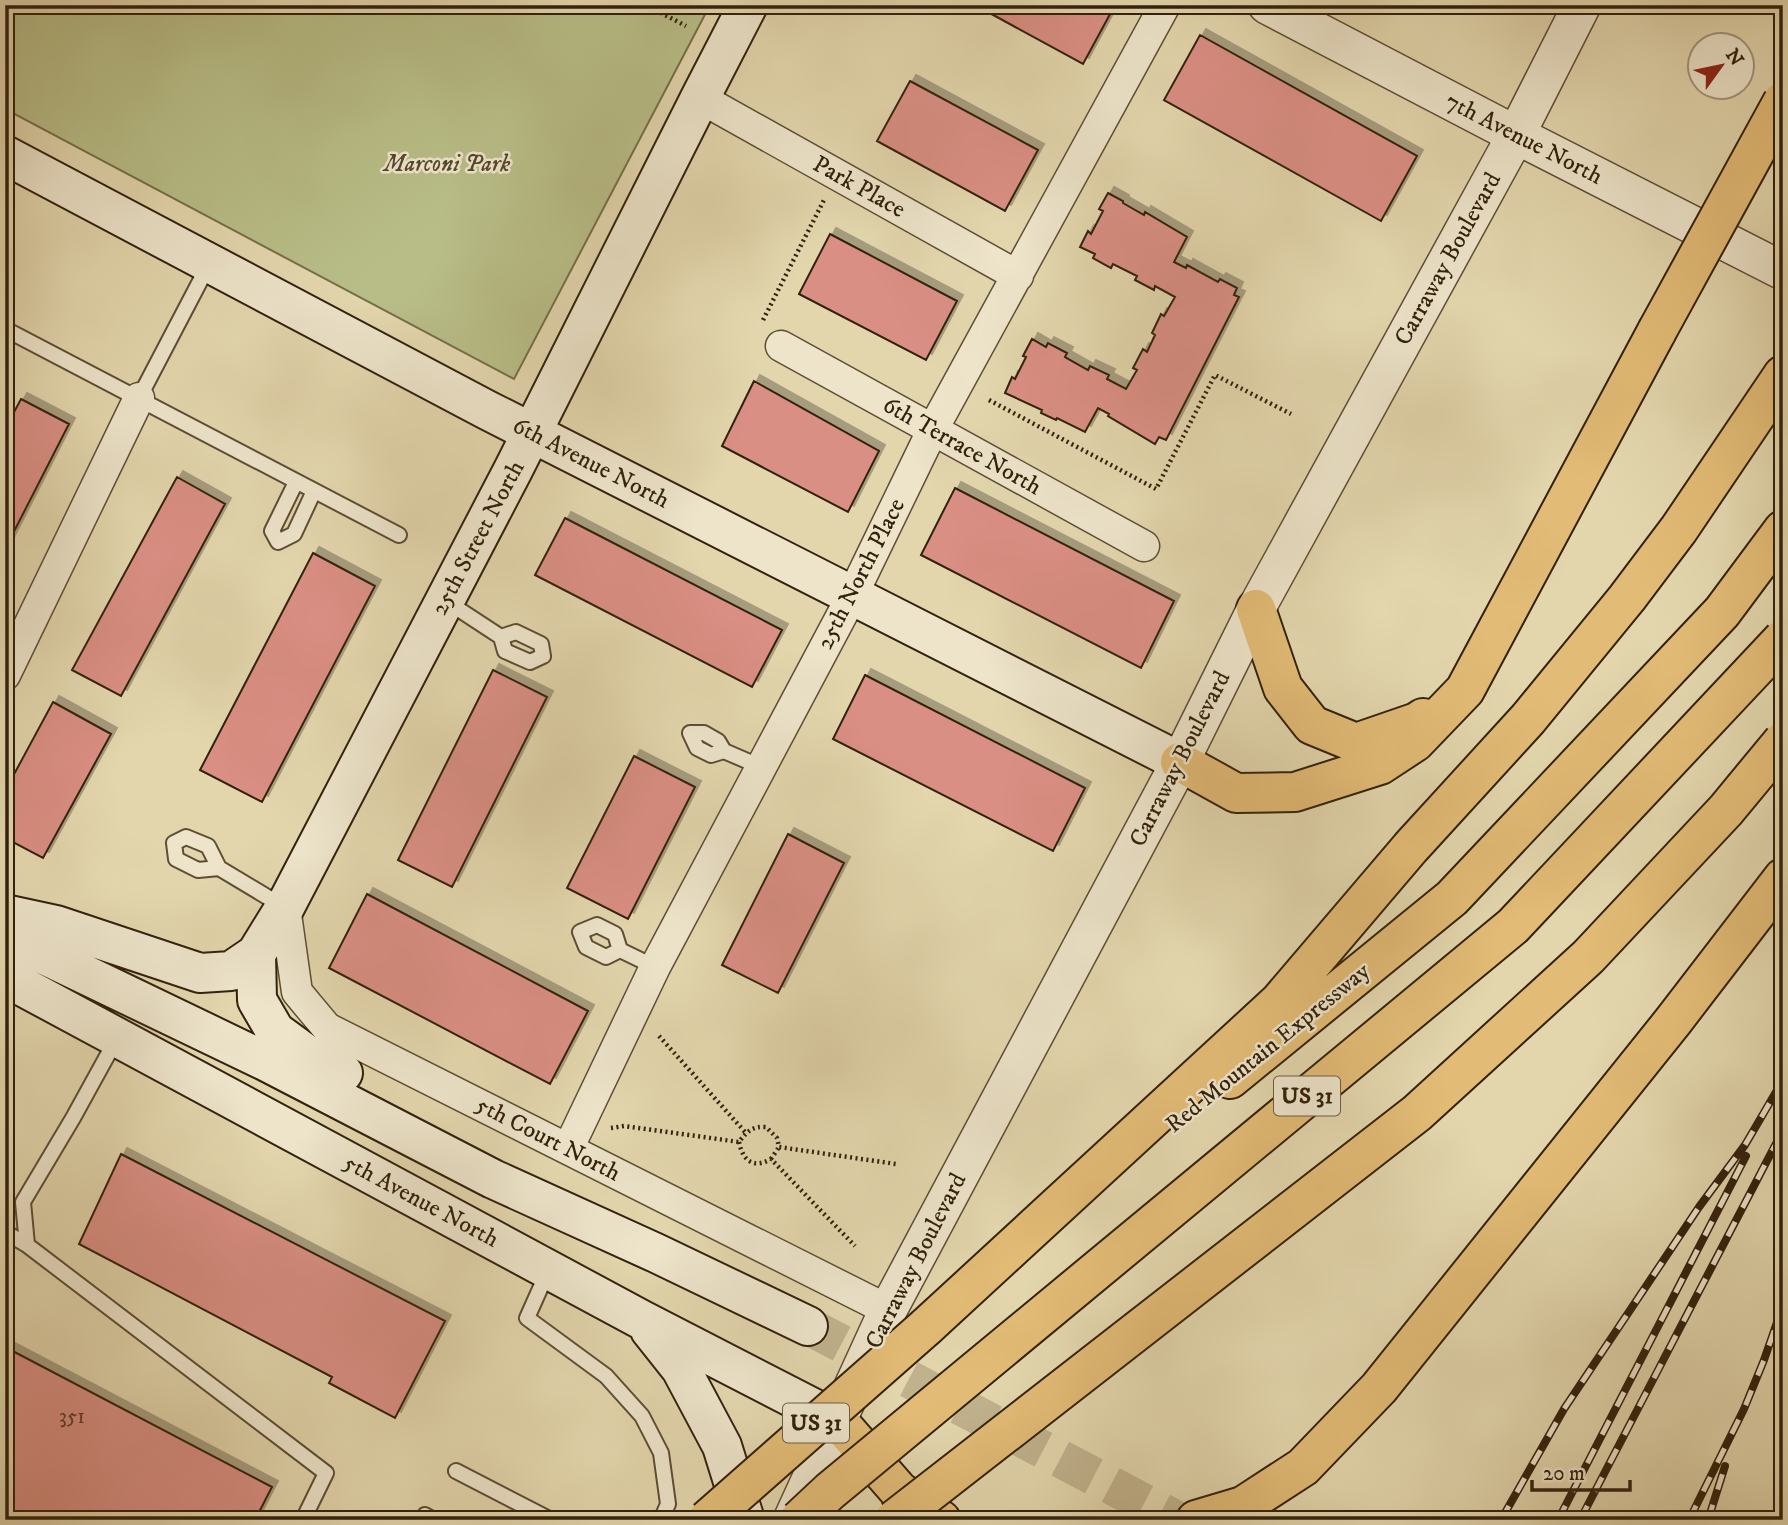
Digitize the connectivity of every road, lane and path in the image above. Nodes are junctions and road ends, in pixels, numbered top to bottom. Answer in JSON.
{"nodes":[{"id":1,"x":646,"y":5,"type":"edge"},
{"id":2,"x":748,"y":5,"type":"edge"},
{"id":3,"x":1166,"y":5,"type":"edge"},
{"id":4,"x":1267,"y":5,"type":"edge"},
{"id":5,"x":1582,"y":5,"type":"edge"},
{"id":6,"x":686,"y":26,"type":"dead end"},
{"id":7,"x":700,"y":98,"type":"junction"},
{"id":8,"x":1783,"y":101,"type":"edge"},
{"id":9,"x":1516,"y":135,"type":"junction"},
{"id":10,"x":5,"y":155,"type":"edge"},
{"id":11,"x":837,"y":175,"type":"junction"},
{"id":12,"x":210,"y":263,"type":"junction"},
{"id":13,"x":1783,"y":271,"type":"edge"},
{"id":14,"x":1018,"y":276,"type":"junction"},
{"id":15,"x":5,"y":329,"type":"edge"},
{"id":16,"x":781,"y":346,"type":"joint"},
{"id":17,"x":1783,"y":376,"type":"edge"},
{"id":18,"x":139,"y":398,"type":"junction"},
{"id":19,"x":989,"y":400,"type":"dead end"},
{"id":20,"x":1291,"y":414,"type":"dead end"},
{"id":21,"x":933,"y":429,"type":"junction"},
{"id":22,"x":532,"y":433,"type":"junction"},
{"id":23,"x":296,"y":482,"type":"junction"},
{"id":24,"x":314,"y":491,"type":"junction"},
{"id":25,"x":1783,"y":530,"type":"edge"},
{"id":26,"x":399,"y":535,"type":"dead end"},
{"id":27,"x":1144,"y":546,"type":"dead end"},
{"id":28,"x":852,"y":596,"type":"junction"},
{"id":29,"x":445,"y":600,"type":"junction"},
{"id":30,"x":1256,"y":609,"type":"junction"},
{"id":31,"x":501,"y":636,"type":"dead end"},
{"id":32,"x":1783,"y":639,"type":"edge"},
{"id":33,"x":5,"y":675,"type":"edge"},
{"id":34,"x":1465,"y":690,"type":"junction"},
{"id":35,"x":1783,"y":741,"type":"edge"},
{"id":36,"x":724,"y":751,"type":"dead end"},
{"id":37,"x":1180,"y":762,"type":"junction"},
{"id":38,"x":761,"y":767,"type":"junction"},
{"id":39,"x":219,"y":868,"type":"dead end"},
{"id":40,"x":1783,"y":878,"type":"edge"},
{"id":41,"x":285,"y":907,"type":"junction"},
{"id":42,"x":5,"y":914,"type":"edge"},
{"id":43,"x":5,"y":936,"type":"edge"},
{"id":44,"x":620,"y":950,"type":"dead end"},
{"id":45,"x":256,"y":954,"type":"junction"},
{"id":46,"x":655,"y":967,"type":"junction"},
{"id":47,"x":5,"y":977,"type":"edge"},
{"id":48,"x":659,"y":1036,"type":"dead end"},
{"id":49,"x":117,"y":1038,"type":"junction"},
{"id":50,"x":610,"y":1129,"type":"dead end"},
{"id":51,"x":746,"y":1133,"type":"junction"},
{"id":52,"x":739,"y":1142,"type":"junction"},
{"id":53,"x":779,"y":1147,"type":"junction"},
{"id":54,"x":568,"y":1149,"type":"junction"},
{"id":55,"x":771,"y":1159,"type":"junction"},
{"id":56,"x":896,"y":1164,"type":"dead end"},
{"id":57,"x":5,"y":1232,"type":"edge"},
{"id":58,"x":27,"y":1245,"type":"junction"},
{"id":59,"x":855,"y":1246,"type":"dead end"},
{"id":60,"x":548,"y":1270,"type":"junction"},
{"id":61,"x":888,"y":1310,"type":"junction"},
{"id":62,"x":642,"y":1320,"type":"junction"},
{"id":63,"x":926,"y":1327,"type":"junction"},
{"id":64,"x":838,"y":1421,"type":"junction"},
{"id":65,"x":456,"y":1471,"type":"dead end"},
{"id":66,"x":303,"y":1520,"type":"edge"},
{"id":67,"x":551,"y":1520,"type":"edge"},
{"id":68,"x":661,"y":1520,"type":"edge"},
{"id":69,"x":706,"y":1520,"type":"edge"},
{"id":70,"x":745,"y":1520,"type":"edge"},
{"id":71,"x":792,"y":1520,"type":"edge"},
{"id":72,"x":799,"y":1520,"type":"edge"},
{"id":73,"x":894,"y":1520,"type":"edge"},
{"id":74,"x":942,"y":1520,"type":"edge"},
{"id":75,"x":1196,"y":1520,"type":"edge"}],
"edges":[{"from":1,"to":6,"type":"path"},
{"from":2,"to":7,"type":"main road","name":"25th Street North"},
{"from":3,"to":14,"type":"street","name":"25th North Place"},
{"from":4,"to":9,"type":"street","name":"7th Avenue North"},
{"from":5,"to":9,"type":"street","name":"Carraway Boulevard"},
{"from":7,"to":11,"type":"street","name":"Park Place"},
{"from":7,"to":22,"type":"main road","name":"25th Street North"},
{"from":8,"to":34,"type":"highway","bridge":true},
{"from":9,"to":13,"type":"street","name":"7th Avenue North"},
{"from":9,"to":30,"type":"street","name":"Carraway Boulevard"},
{"from":10,"to":12,"type":"main road","name":"6th Avenue North"},
{"from":11,"to":14,"type":"street","name":"Park Place"},
{"from":11,"to":16,"type":"path"},
{"from":12,"to":18,"type":"lane"},
{"from":12,"to":22,"type":"main road","name":"6th Avenue North"},
{"from":14,"to":21,"type":"street","name":"25th North Place"},
{"from":15,"to":18,"type":"lane"},
{"from":16,"to":21,"type":"street","name":"6th Terrace North"},
{"from":17,"to":63,"type":"highway"},
{"from":18,"to":23,"type":"lane"},
{"from":18,"to":33,"type":"street"},
{"from":19,"to":20,"type":"path"},
{"from":21,"to":27,"type":"street","name":"6th Terrace North"},
{"from":21,"to":28,"type":"street","name":"25th North Place"},
{"from":22,"to":28,"type":"main road","name":"6th Avenue North"},
{"from":22,"to":29,"type":"main road","name":"25th Street North"},
{"from":23,"to":24,"type":"lane"},
{"from":23,"to":24,"type":"lane"},
{"from":24,"to":26,"type":"lane"},
{"from":25,"to":63,"type":"highway","name":"Red Mountain Expressway","number":"US 31"},
{"from":28,"to":37,"type":"main road","name":"6th Avenue North"},
{"from":28,"to":38,"type":"street","name":"25th North Place"},
{"from":29,"to":31,"type":"lane"},
{"from":29,"to":41,"type":"main road","name":"25th Street North"},
{"from":30,"to":34,"type":"highway"},
{"from":30,"to":37,"type":"street","name":"Carraway Boulevard"},
{"from":32,"to":72,"type":"highway","number":"US 31","bridge":true},
{"from":34,"to":37,"type":"highway"},
{"from":35,"to":73,"type":"highway","bridge":true},
{"from":36,"to":38,"type":"lane"},
{"from":37,"to":61,"type":"street","name":"Carraway Boulevard"},
{"from":38,"to":46,"type":"street","name":"25th North Place"},
{"from":39,"to":41,"type":"lane"},
{"from":40,"to":75,"type":"highway"},
{"from":41,"to":45,"type":"main road","name":"25th Street North"},
{"from":41,"to":54,"type":"street","name":"5th Court North"},
{"from":42,"to":45,"type":"main road"},
{"from":43,"to":45,"type":"main road"},
{"from":44,"to":46,"type":"lane"},
{"from":46,"to":54,"type":"street","name":"25th North Place"},
{"from":47,"to":49,"type":"main road","name":"5th Avenue North"},
{"from":48,"to":51,"type":"path"},
{"from":49,"to":58,"type":"lane"},
{"from":49,"to":60,"type":"main road","name":"5th Avenue North"},
{"from":50,"to":52,"type":"path"},
{"from":51,"to":52,"type":"path"},
{"from":51,"to":53,"type":"path"},
{"from":52,"to":55,"type":"path"},
{"from":53,"to":55,"type":"path"},
{"from":53,"to":56,"type":"path"},
{"from":54,"to":61,"type":"street","name":"5th Court North"},
{"from":55,"to":59,"type":"path"},
{"from":57,"to":58,"type":"lane"},
{"from":58,"to":66,"type":"lane"},
{"from":60,"to":62,"type":"main road","name":"5th Avenue North"},
{"from":60,"to":68,"type":"lane"},
{"from":61,"to":64,"type":"street","name":"Carraway Boulevard"},
{"from":62,"to":64,"type":"main road","name":"5th Avenue North"},
{"from":62,"to":70,"type":"main road"},
{"from":63,"to":69,"type":"highway","name":"Red Mountain Expressway","number":"US 31","bridge":true},
{"from":64,"to":71,"type":"street","name":"Carraway Boulevard"},
{"from":64,"to":74,"type":"highway"},
{"from":65,"to":67,"type":"lane"}]}
